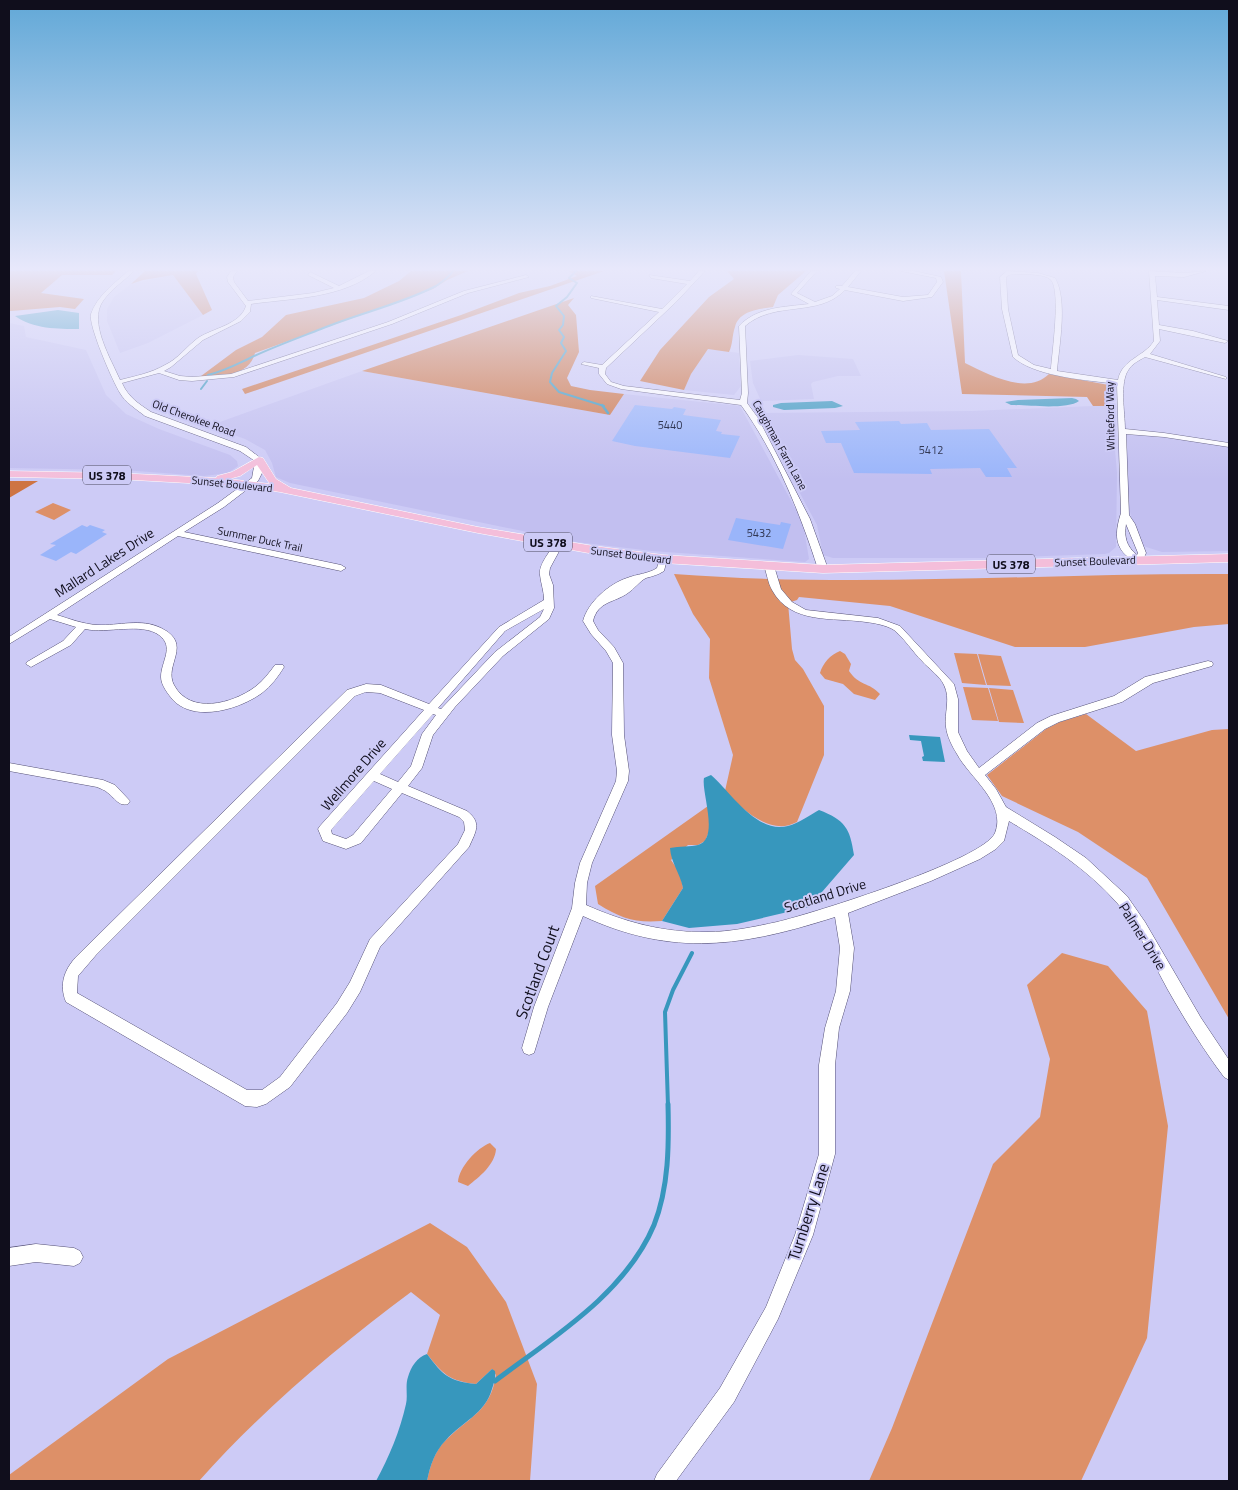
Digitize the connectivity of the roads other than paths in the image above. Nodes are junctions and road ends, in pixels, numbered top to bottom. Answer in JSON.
{"nodes":[{"id":1,"x":100,"y":341,"type":"edge"},
{"id":2,"x":200,"y":341,"type":"edge"},
{"id":3,"x":336,"y":341,"type":"edge"},
{"id":4,"x":631,"y":341,"type":"edge"},
{"id":5,"x":743,"y":341,"type":"edge"},
{"id":6,"x":1012,"y":341,"type":"edge"},
{"id":7,"x":1056,"y":341,"type":"edge"},
{"id":8,"x":1157,"y":341,"type":"edge"},
{"id":9,"x":1220,"y":341,"type":"edge"},
{"id":10,"x":1225,"y":342,"type":"dead end"},
{"id":11,"x":1143,"y":354,"type":"junction"},
{"id":12,"x":584,"y":364,"type":"dead end"},
{"id":13,"x":603,"y":367,"type":"junction"},
{"id":14,"x":159,"y":371,"type":"junction"},
{"id":15,"x":1054,"y":372,"type":"junction"},
{"id":16,"x":1224,"y":378,"type":"dead end"},
{"id":17,"x":119,"y":382,"type":"junction"},
{"id":18,"x":1120,"y":382,"type":"junction"},
{"id":19,"x":743,"y":403,"type":"junction"},
{"id":20,"x":1121,"y":431,"type":"junction"},
{"id":21,"x":1229,"y":445,"type":"edge"},
{"id":22,"x":255,"y":460,"type":"junction"},
{"id":23,"x":9,"y":474,"type":"edge"},
{"id":24,"x":202,"y":480,"type":"junction"},
{"id":25,"x":242,"y":486,"type":"junction"},
{"id":26,"x":304,"y":494,"type":"junction"},
{"id":27,"x":1125,"y":516,"type":"junction"},
{"id":28,"x":175,"y":533,"type":"junction"},
{"id":29,"x":559,"y":544,"type":"junction"},
{"id":30,"x":1229,"y":558,"type":"edge"},
{"id":31,"x":663,"y":559,"type":"junction"},
{"id":32,"x":1139,"y":560,"type":"junction"},
{"id":33,"x":769,"y":566,"type":"junction"},
{"id":34,"x":341,"y":568,"type":"dead end"},
{"id":35,"x":823,"y":569,"type":"junction"},
{"id":36,"x":548,"y":601,"type":"junction"},
{"id":37,"x":48,"y":615,"type":"junction"},
{"id":38,"x":83,"y":625,"type":"junction"},
{"id":39,"x":9,"y":641,"type":"edge"},
{"id":40,"x":31,"y":664,"type":"dead end"},
{"id":41,"x":1208,"y":664,"type":"dead end"},
{"id":42,"x":279,"y":667,"type":"dead end"},
{"id":43,"x":438,"y":711,"type":"junction"},
{"id":44,"x":9,"y":768,"type":"edge"},
{"id":45,"x":979,"y":774,"type":"junction"},
{"id":46,"x":372,"y":775,"type":"junction"},
{"id":47,"x":401,"y":788,"type":"junction"},
{"id":48,"x":124,"y":801,"type":"dead end"},
{"id":49,"x":1003,"y":811,"type":"junction"},
{"id":50,"x":579,"y":908,"type":"junction"},
{"id":51,"x":841,"y":910,"type":"junction"},
{"id":52,"x":529,"y":1048,"type":"dead end"},
{"id":53,"x":1229,"y":1072,"type":"edge"},
{"id":54,"x":9,"y":1257,"type":"edge"},
{"id":55,"x":74,"y":1257,"type":"dead end"},
{"id":56,"x":664,"y":1481,"type":"edge"}],
"edges":[{"from":1,"to":17,"type":"street","name":"Old Cherokee Road"},
{"from":2,"to":14,"type":"street"},
{"from":3,"to":14,"type":"street"},
{"from":4,"to":13,"type":"street"},
{"from":5,"to":19,"type":"street","name":"Caughman Farm Lane"},
{"from":6,"to":15,"type":"street"},
{"from":7,"to":15,"type":"street"},
{"from":8,"to":11,"type":"street","name":"Whiteford Way"},
{"from":9,"to":10,"type":"street"},
{"from":11,"to":16,"type":"street"},
{"from":11,"to":18,"type":"street","name":"Whiteford Way"},
{"from":12,"to":13,"type":"street"},
{"from":13,"to":19,"type":"street"},
{"from":14,"to":17,"type":"street"},
{"from":15,"to":18,"type":"street"},
{"from":17,"to":22,"type":"street","name":"Old Cherokee Road"},
{"from":18,"to":20,"type":"street","name":"Whiteford Way"},
{"from":19,"to":35,"type":"street","name":"Caughman Farm Lane"},
{"from":20,"to":21,"type":"street"},
{"from":20,"to":27,"type":"street","name":"Whiteford Way"},
{"from":22,"to":24,"type":"main road"},
{"from":22,"to":25,"type":"street"},
{"from":22,"to":26,"type":"main road"},
{"from":23,"to":24,"type":"main road","name":"Sunset Boulevard","number":"US 378"},
{"from":24,"to":25,"type":"main road"},
{"from":25,"to":26,"type":"main road"},
{"from":25,"to":28,"type":"street","name":"Mallard Lakes Drive"},
{"from":26,"to":29,"type":"main road","name":"Sunset Boulevard","number":"US 378"},
{"from":27,"to":32,"type":"street","name":"Whiteford Way"},
{"from":27,"to":32,"type":"street","name":"Whiteford Way"},
{"from":28,"to":34,"type":"street","name":"Summer Duck Trail"},
{"from":28,"to":37,"type":"street","name":"Mallard Lakes Drive"},
{"from":29,"to":31,"type":"main road","name":"Sunset Boulevard","number":"US 378"},
{"from":29,"to":36,"type":"street","name":"Wellmore Drive"},
{"from":30,"to":32,"type":"main road","name":"Sunset Boulevard","number":"US 378"},
{"from":31,"to":33,"type":"main road","name":"Sunset Boulevard","number":"US 378"},
{"from":31,"to":50,"type":"street"},
{"from":32,"to":35,"type":"main road","name":"Sunset Boulevard","number":"US 378"},
{"from":33,"to":35,"type":"main road","name":"Sunset Boulevard","number":"US 378"},
{"from":33,"to":45,"type":"street"},
{"from":36,"to":43,"type":"street","name":"Wellmore Drive"},
{"from":36,"to":43,"type":"street","name":"Wellmore Drive"},
{"from":37,"to":38,"type":"street"},
{"from":37,"to":39,"type":"street","name":"Mallard Lakes Drive"},
{"from":38,"to":40,"type":"street"},
{"from":38,"to":42,"type":"street"},
{"from":41,"to":45,"type":"street"},
{"from":43,"to":46,"type":"street","name":"Wellmore Drive"},
{"from":43,"to":47,"type":"street","name":"Wellmore Drive"},
{"from":43,"to":47,"type":"street"},
{"from":44,"to":48,"type":"street"},
{"from":45,"to":49,"type":"street"},
{"from":46,"to":47,"type":"street"},
{"from":46,"to":47,"type":"street","name":"Wellmore Drive"},
{"from":49,"to":51,"type":"street","name":"Scotland Drive"},
{"from":49,"to":53,"type":"street","name":"Palmer Drive"},
{"from":50,"to":51,"type":"street","name":"Scotland Drive"},
{"from":50,"to":52,"type":"street","name":"Scotland Court"},
{"from":51,"to":56,"type":"street","name":"Turnberry Lane"},
{"from":54,"to":55,"type":"street"}]}
